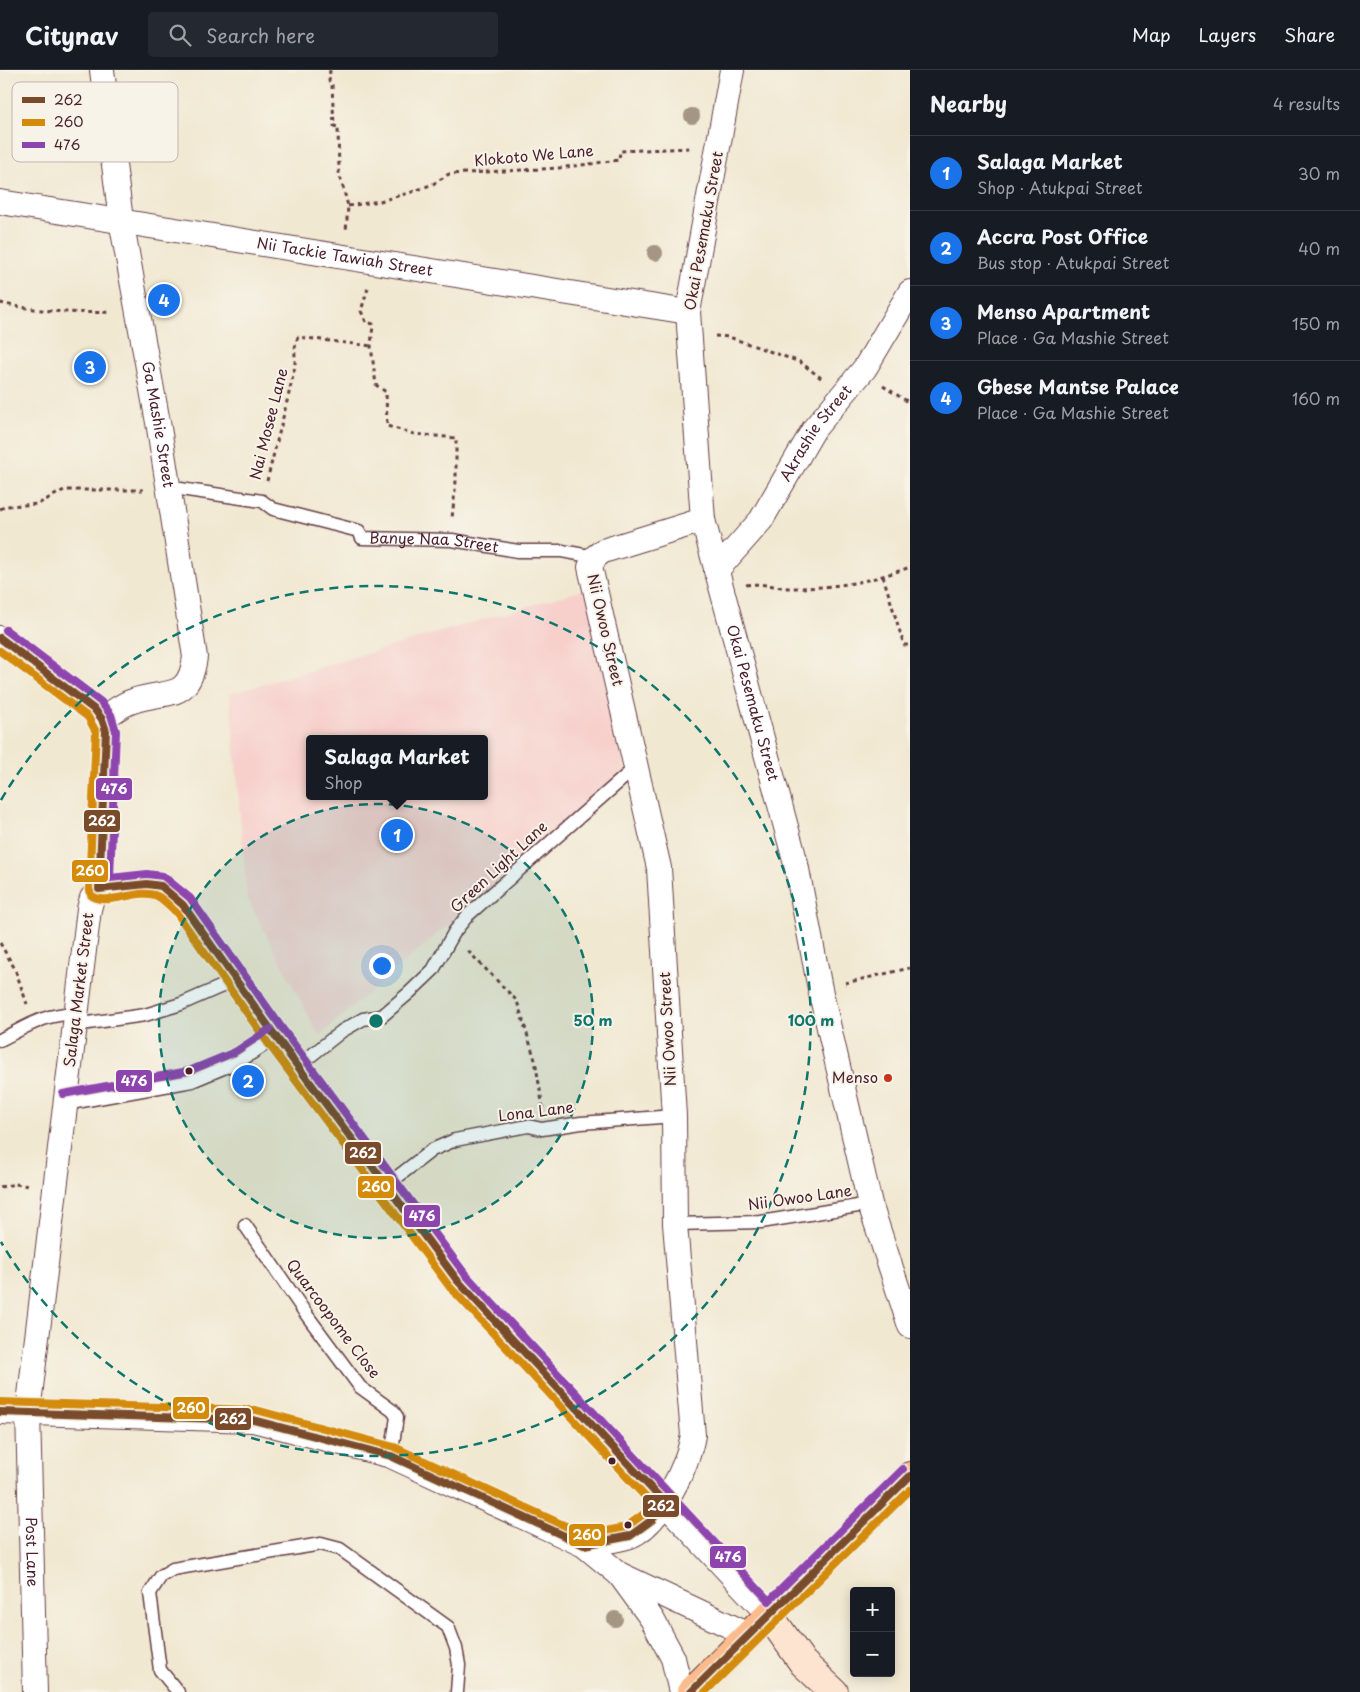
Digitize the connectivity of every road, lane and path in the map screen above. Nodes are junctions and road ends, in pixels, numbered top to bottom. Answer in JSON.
{"nodes":[{"id":1,"x":330,"y":70,"type":"edge"},
{"id":2,"x":732,"y":70,"type":"edge"},
{"id":3,"x":720,"y":138,"type":"junction"},
{"id":4,"x":114,"y":162,"type":"edge"},
{"id":5,"x":0,"y":202,"type":"edge"},
{"id":6,"x":348,"y":206,"type":"junction"},
{"id":7,"x":121,"y":220,"type":"junction"},
{"id":8,"x":345,"y":256,"type":"junction"},
{"id":9,"x":375,"y":261,"type":"junction"},
{"id":10,"x":910,"y":292,"type":"edge"},
{"id":11,"x":0,"y":303,"type":"edge"},
{"id":12,"x":138,"y":311,"type":"junction"},
{"id":13,"x":689,"y":322,"type":"junction"},
{"id":14,"x":372,"y":346,"type":"junction"},
{"id":15,"x":842,"y":394,"type":"junction"},
{"id":16,"x":167,"y":487,"type":"junction"},
{"id":17,"x":262,"y":502,"type":"junction"},
{"id":18,"x":0,"y":510,"type":"edge"},
{"id":19,"x":703,"y":520,"type":"junction"},
{"id":20,"x":444,"y":540,"type":"junction"},
{"id":21,"x":595,"y":557,"type":"junction"},
{"id":22,"x":910,"y":567,"type":"edge"},
{"id":23,"x":883,"y":576,"type":"junction"},
{"id":24,"x":719,"y":580,"type":"junction"},
{"id":25,"x":0,"y":638,"type":"edge"},
{"id":26,"x":910,"y":645,"type":"edge"},
{"id":27,"x":102,"y":719,"type":"junction"},
{"id":28,"x":637,"y":766,"type":"junction"},
{"id":29,"x":99,"y":889,"type":"junction"},
{"id":30,"x":0,"y":943,"type":"edge"},
{"id":31,"x":910,"y":968,"type":"edge"},
{"id":32,"x":432,"y":970,"type":"junction"},
{"id":33,"x":236,"y":980,"type":"junction"},
{"id":34,"x":820,"y":989,"type":"junction"},
{"id":35,"x":75,"y":1019,"type":"junction"},
{"id":36,"x":34,"y":1020,"type":"junction"},
{"id":37,"x":276,"y":1036,"type":"junction"},
{"id":38,"x":0,"y":1040,"type":"edge"},
{"id":39,"x":298,"y":1066,"type":"junction"},
{"id":40,"x":65,"y":1104,"type":"junction"},
{"id":41,"x":674,"y":1116,"type":"junction"},
{"id":42,"x":542,"y":1129,"type":"junction"},
{"id":43,"x":387,"y":1185,"type":"junction"},
{"id":44,"x":870,"y":1204,"type":"junction"},
{"id":45,"x":675,"y":1224,"type":"junction"},
{"id":46,"x":245,"y":1225,"type":"dead end"},
{"id":47,"x":910,"y":1326,"type":"edge"},
{"id":48,"x":0,"y":1412,"type":"edge"},
{"id":49,"x":28,"y":1412,"type":"junction"},
{"id":50,"x":391,"y":1456,"type":"junction"},
{"id":51,"x":910,"y":1476,"type":"edge"},
{"id":52,"x":664,"y":1502,"type":"junction"},
{"id":53,"x":584,"y":1546,"type":"junction"},
{"id":54,"x":619,"y":1574,"type":"junction"},
{"id":55,"x":768,"y":1615,"type":"junction"},
{"id":56,"x":749,"y":1635,"type":"junction"},
{"id":57,"x":803,"y":1663,"type":"junction"},
{"id":58,"x":35,"y":1692,"type":"edge"},
{"id":59,"x":178,"y":1692,"type":"edge"},
{"id":60,"x":457,"y":1692,"type":"edge"},
{"id":61,"x":682,"y":1692,"type":"edge"},
{"id":62,"x":691,"y":1692,"type":"edge"},
{"id":63,"x":834,"y":1692,"type":"edge"}],
"edges":[{"from":1,"to":6,"type":"path"},
{"from":2,"to":3,"type":"street","name":"Okai Pesemaku Street"},
{"from":3,"to":6,"type":"path","name":"Klokoto We Lane"},
{"from":3,"to":13,"type":"street","name":"Okai Pesemaku Street"},
{"from":4,"to":7,"type":"street","name":"Ga Mashie Street"},
{"from":5,"to":7,"type":"street","name":"Nii Tackie Tawiah Street"},
{"from":6,"to":8,"type":"path"},
{"from":7,"to":8,"type":"street","name":"Nii Tackie Tawiah Street"},
{"from":7,"to":12,"type":"street","name":"Ga Mashie Street"},
{"from":8,"to":9,"type":"street","name":"Nii Tackie Tawiah Street"},
{"from":9,"to":13,"type":"street","name":"Nii Tackie Tawiah Street"},
{"from":9,"to":14,"type":"path"},
{"from":10,"to":15,"type":"street","name":"Akrashie Street"},
{"from":11,"to":12,"type":"path"},
{"from":12,"to":16,"type":"street","name":"Ga Mashie Street"},
{"from":13,"to":15,"type":"path"},
{"from":13,"to":19,"type":"street","name":"Okai Pesemaku Street"},
{"from":14,"to":17,"type":"path","name":"Nai Mosee Lane"},
{"from":14,"to":20,"type":"path"},
{"from":15,"to":24,"type":"street","name":"Akrashie Street"},
{"from":16,"to":17,"type":"lane","name":"Banye Naa Street"},
{"from":16,"to":18,"type":"path"},
{"from":16,"to":27,"type":"street","name":"Ga Mashie Street"},
{"from":17,"to":20,"type":"lane","name":"Banye Naa Street"},
{"from":19,"to":21,"type":"street"},
{"from":19,"to":24,"type":"street","name":"Okai Pesemaku Street"},
{"from":20,"to":21,"type":"lane","name":"Banye Naa Street"},
{"from":21,"to":28,"type":"street","name":"Nii Owoo Street"},
{"from":22,"to":23,"type":"path"},
{"from":23,"to":24,"type":"path"},
{"from":23,"to":26,"type":"path"},
{"from":24,"to":34,"type":"street","name":"Okai Pesemaku Street"},
{"from":25,"to":27,"type":"street"},
{"from":27,"to":29,"type":"street","name":"Salaga Market Street"},
{"from":28,"to":32,"type":"lane","name":"Green Light Lane"},
{"from":28,"to":41,"type":"street","name":"Nii Owoo Street"},
{"from":29,"to":33,"type":"street"},
{"from":29,"to":35,"type":"street","name":"Salaga Market Street"},
{"from":30,"to":36,"type":"path"},
{"from":31,"to":34,"type":"path"},
{"from":32,"to":39,"type":"lane","name":"Green Light Lane"},
{"from":32,"to":42,"type":"path"},
{"from":33,"to":35,"type":"lane"},
{"from":33,"to":37,"type":"street"},
{"from":34,"to":44,"type":"street","name":"Okai Pesemaku Street"},
{"from":35,"to":36,"type":"lane"},
{"from":35,"to":40,"type":"street","name":"Salaga Market Street"},
{"from":36,"to":38,"type":"lane"},
{"from":37,"to":39,"type":"street"},
{"from":37,"to":40,"type":"lane"},
{"from":39,"to":43,"type":"street"},
{"from":40,"to":49,"type":"street","name":"Salaga Market Street"},
{"from":41,"to":42,"type":"lane","name":"Lona Lane"},
{"from":41,"to":45,"type":"street","name":"Nii Owoo Street"},
{"from":42,"to":43,"type":"lane","name":"Lona Lane"},
{"from":43,"to":52,"type":"street"},
{"from":44,"to":45,"type":"lane","name":"Nii Owoo Lane"},
{"from":44,"to":47,"type":"street","name":"Okai Pesemaku Street"},
{"from":45,"to":52,"type":"street","name":"Nii Owoo Street"},
{"from":46,"to":50,"type":"lane","name":"Quarcoopome Close"},
{"from":48,"to":49,"type":"street"},
{"from":49,"to":50,"type":"street"},
{"from":49,"to":58,"type":"street","name":"Post Lane"},
{"from":50,"to":53,"type":"street"},
{"from":51,"to":55,"type":"main road"},
{"from":52,"to":53,"type":"street","name":"Nii Owoo Street"},
{"from":52,"to":55,"type":"street"},
{"from":53,"to":54,"type":"street"},
{"from":54,"to":56,"type":"street"},
{"from":54,"to":61,"type":"street"},
{"from":55,"to":56,"type":"main road"},
{"from":55,"to":57,"type":"main road"},
{"from":56,"to":57,"type":"main road"},
{"from":56,"to":62,"type":"main road"},
{"from":57,"to":63,"type":"main road"},
{"from":59,"to":60,"type":"lane"}]}
